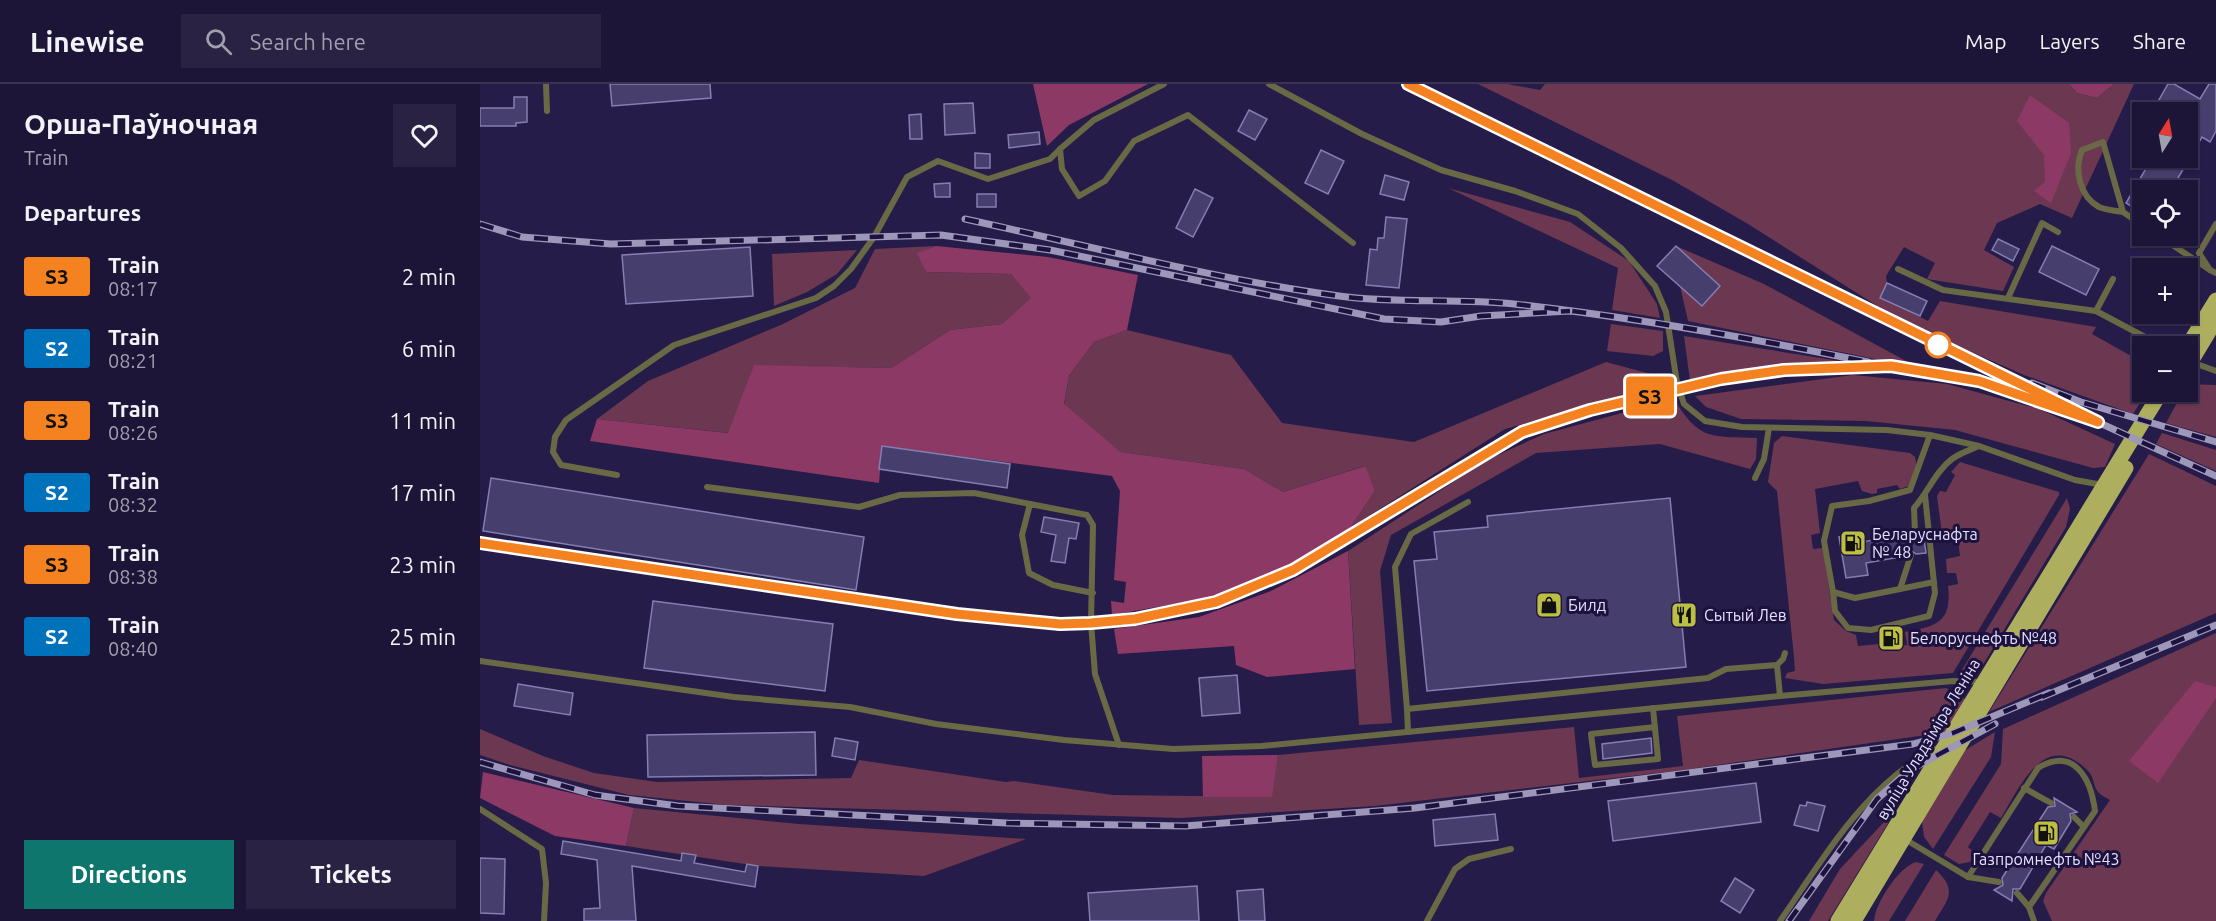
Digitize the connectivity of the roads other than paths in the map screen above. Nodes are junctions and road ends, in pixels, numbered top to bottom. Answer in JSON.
{"nodes":[{"id":1,"x":546,"y":84,"type":"edge"},
{"id":2,"x":1164,"y":84,"type":"edge"},
{"id":3,"x":1269,"y":84,"type":"edge"},
{"id":4,"x":547,"y":111,"type":"dead end"},
{"id":5,"x":1060,"y":149,"type":"junction"},
{"id":6,"x":2123,"y":212,"type":"junction"},
{"id":7,"x":2132,"y":218,"type":"edge"},
{"id":8,"x":2216,"y":224,"type":"edge"},
{"id":9,"x":2058,"y":232,"type":"dead end"},
{"id":10,"x":1353,"y":243,"type":"dead end"},
{"id":11,"x":2173,"y":246,"type":"edge"},
{"id":12,"x":1898,"y":270,"type":"dead end"},
{"id":13,"x":2213,"y":272,"type":"edge"},
{"id":14,"x":2113,"y":279,"type":"dead end"},
{"id":15,"x":2008,"y":298,"type":"junction"},
{"id":16,"x":2216,"y":300,"type":"edge"},
{"id":17,"x":2096,"y":311,"type":"junction"},
{"id":18,"x":2216,"y":320,"type":"edge"},
{"id":19,"x":2143,"y":336,"type":"edge"},
{"id":20,"x":2198,"y":338,"type":"edge"},
{"id":21,"x":2198,"y":345,"type":"edge"},
{"id":22,"x":2198,"y":363,"type":"edge"},
{"id":23,"x":2216,"y":371,"type":"edge"},
{"id":24,"x":2155,"y":402,"type":"edge"},
{"id":25,"x":2165,"y":402,"type":"edge"},
{"id":26,"x":1768,"y":428,"type":"junction"},
{"id":27,"x":1930,"y":435,"type":"junction"},
{"id":28,"x":1979,"y":446,"type":"junction"},
{"id":29,"x":617,"y":475,"type":"dead end"},
{"id":30,"x":1755,"y":478,"type":"dead end"},
{"id":31,"x":707,"y":487,"type":"dead end"},
{"id":32,"x":2108,"y":487,"type":"junction"},
{"id":33,"x":1926,"y":495,"type":"junction"},
{"id":34,"x":1468,"y":502,"type":"dead end"},
{"id":35,"x":1030,"y":504,"type":"junction"},
{"id":36,"x":1915,"y":533,"type":"dead end"},
{"id":37,"x":1911,"y":555,"type":"dead end"},
{"id":38,"x":1934,"y":582,"type":"junction"},
{"id":39,"x":1900,"y":589,"type":"junction"},
{"id":40,"x":1833,"y":592,"type":"junction"},
{"id":41,"x":1093,"y":593,"type":"junction"},
{"id":42,"x":1785,"y":653,"type":"dead end"},
{"id":43,"x":480,"y":661,"type":"edge"},
{"id":44,"x":1777,"y":665,"type":"junction"},
{"id":45,"x":1989,"y":684,"type":"junction"},
{"id":46,"x":1780,"y":696,"type":"junction"},
{"id":47,"x":1653,"y":708,"type":"junction"},
{"id":48,"x":1407,"y":709,"type":"junction"},
{"id":49,"x":1655,"y":727,"type":"junction"},
{"id":50,"x":1408,"y":732,"type":"junction"},
{"id":51,"x":1946,"y":744,"type":"junction"},
{"id":52,"x":1119,"y":745,"type":"junction"},
{"id":53,"x":2024,"y":788,"type":"junction"},
{"id":54,"x":2051,"y":803,"type":"dead end"},
{"id":55,"x":480,"y":808,"type":"edge"},
{"id":56,"x":2074,"y":817,"type":"dead end"},
{"id":57,"x":2084,"y":827,"type":"junction"},
{"id":58,"x":1899,"y":835,"type":"junction"},
{"id":59,"x":1511,"y":849,"type":"dead end"},
{"id":60,"x":1968,"y":877,"type":"junction"},
{"id":61,"x":1999,"y":882,"type":"dead end"},
{"id":62,"x":2017,"y":892,"type":"dead end"},
{"id":63,"x":2029,"y":907,"type":"junction"},
{"id":64,"x":544,"y":921,"type":"edge"},
{"id":65,"x":1426,"y":921,"type":"edge"},
{"id":66,"x":1780,"y":921,"type":"edge"},
{"id":67,"x":1838,"y":921,"type":"edge"},
{"id":68,"x":1854,"y":921,"type":"edge"},
{"id":69,"x":2034,"y":921,"type":"edge"}],
"edges":[{"from":1,"to":4,"type":"lane"},
{"from":2,"to":5,"type":"lane"},
{"from":3,"to":26,"type":"lane"},
{"from":5,"to":10,"type":"lane"},
{"from":5,"to":29,"type":"lane"},
{"from":6,"to":6,"type":"lane"},
{"from":6,"to":7,"type":"lane"},
{"from":8,"to":13,"type":"lane"},
{"from":9,"to":15,"type":"lane"},
{"from":11,"to":13,"type":"lane"},
{"from":12,"to":15,"type":"lane"},
{"from":14,"to":17,"type":"lane"},
{"from":15,"to":17,"type":"lane"},
{"from":16,"to":20,"type":"main road"},
{"from":17,"to":19,"type":"lane"},
{"from":18,"to":21,"type":"main road"},
{"from":22,"to":23,"type":"lane"},
{"from":24,"to":32,"type":"main road","name":"вуліца Уладзіміра Леніна"},
{"from":25,"to":32,"type":"main road","name":"вуліца Уладзіміра Леніна"},
{"from":26,"to":27,"type":"lane"},
{"from":26,"to":30,"type":"lane"},
{"from":27,"to":28,"type":"lane"},
{"from":27,"to":40,"type":"lane"},
{"from":28,"to":32,"type":"lane"},
{"from":28,"to":33,"type":"lane"},
{"from":31,"to":35,"type":"lane"},
{"from":32,"to":45,"type":"main road","name":"вуліца Уладзіміра Леніна"},
{"from":33,"to":36,"type":"lane"},
{"from":33,"to":38,"type":"lane"},
{"from":34,"to":48,"type":"lane"},
{"from":35,"to":41,"type":"lane"},
{"from":35,"to":41,"type":"lane"},
{"from":37,"to":39,"type":"lane"},
{"from":38,"to":39,"type":"lane"},
{"from":38,"to":40,"type":"lane"},
{"from":39,"to":40,"type":"lane"},
{"from":41,"to":52,"type":"lane"},
{"from":42,"to":44,"type":"lane"},
{"from":43,"to":52,"type":"lane"},
{"from":44,"to":46,"type":"lane"},
{"from":44,"to":48,"type":"lane"},
{"from":45,"to":46,"type":"lane"},
{"from":45,"to":51,"type":"main road","name":"вуліца Уладзіміра Леніна"},
{"from":45,"to":58,"type":"main road","name":"вуліца Уладзіміра Леніна"},
{"from":46,"to":47,"type":"lane"},
{"from":47,"to":49,"type":"lane"},
{"from":47,"to":50,"type":"lane"},
{"from":48,"to":50,"type":"lane"},
{"from":49,"to":49,"type":"lane"},
{"from":50,"to":52,"type":"lane"},
{"from":51,"to":58,"type":"main road","name":"вуліца Уладзіміра Леніна"},
{"from":51,"to":66,"type":"lane"},
{"from":53,"to":54,"type":"lane"},
{"from":53,"to":57,"type":"lane"},
{"from":53,"to":60,"type":"lane"},
{"from":55,"to":64,"type":"lane"},
{"from":56,"to":57,"type":"lane"},
{"from":57,"to":63,"type":"lane"},
{"from":58,"to":60,"type":"lane"},
{"from":58,"to":67,"type":"main road","name":"вуліца Уладзіміра Леніна"},
{"from":58,"to":68,"type":"main road","name":"вуліца Уладзіміра Леніна"},
{"from":59,"to":65,"type":"lane"},
{"from":60,"to":61,"type":"lane"},
{"from":62,"to":63,"type":"lane"},
{"from":63,"to":69,"type":"lane"}]}
